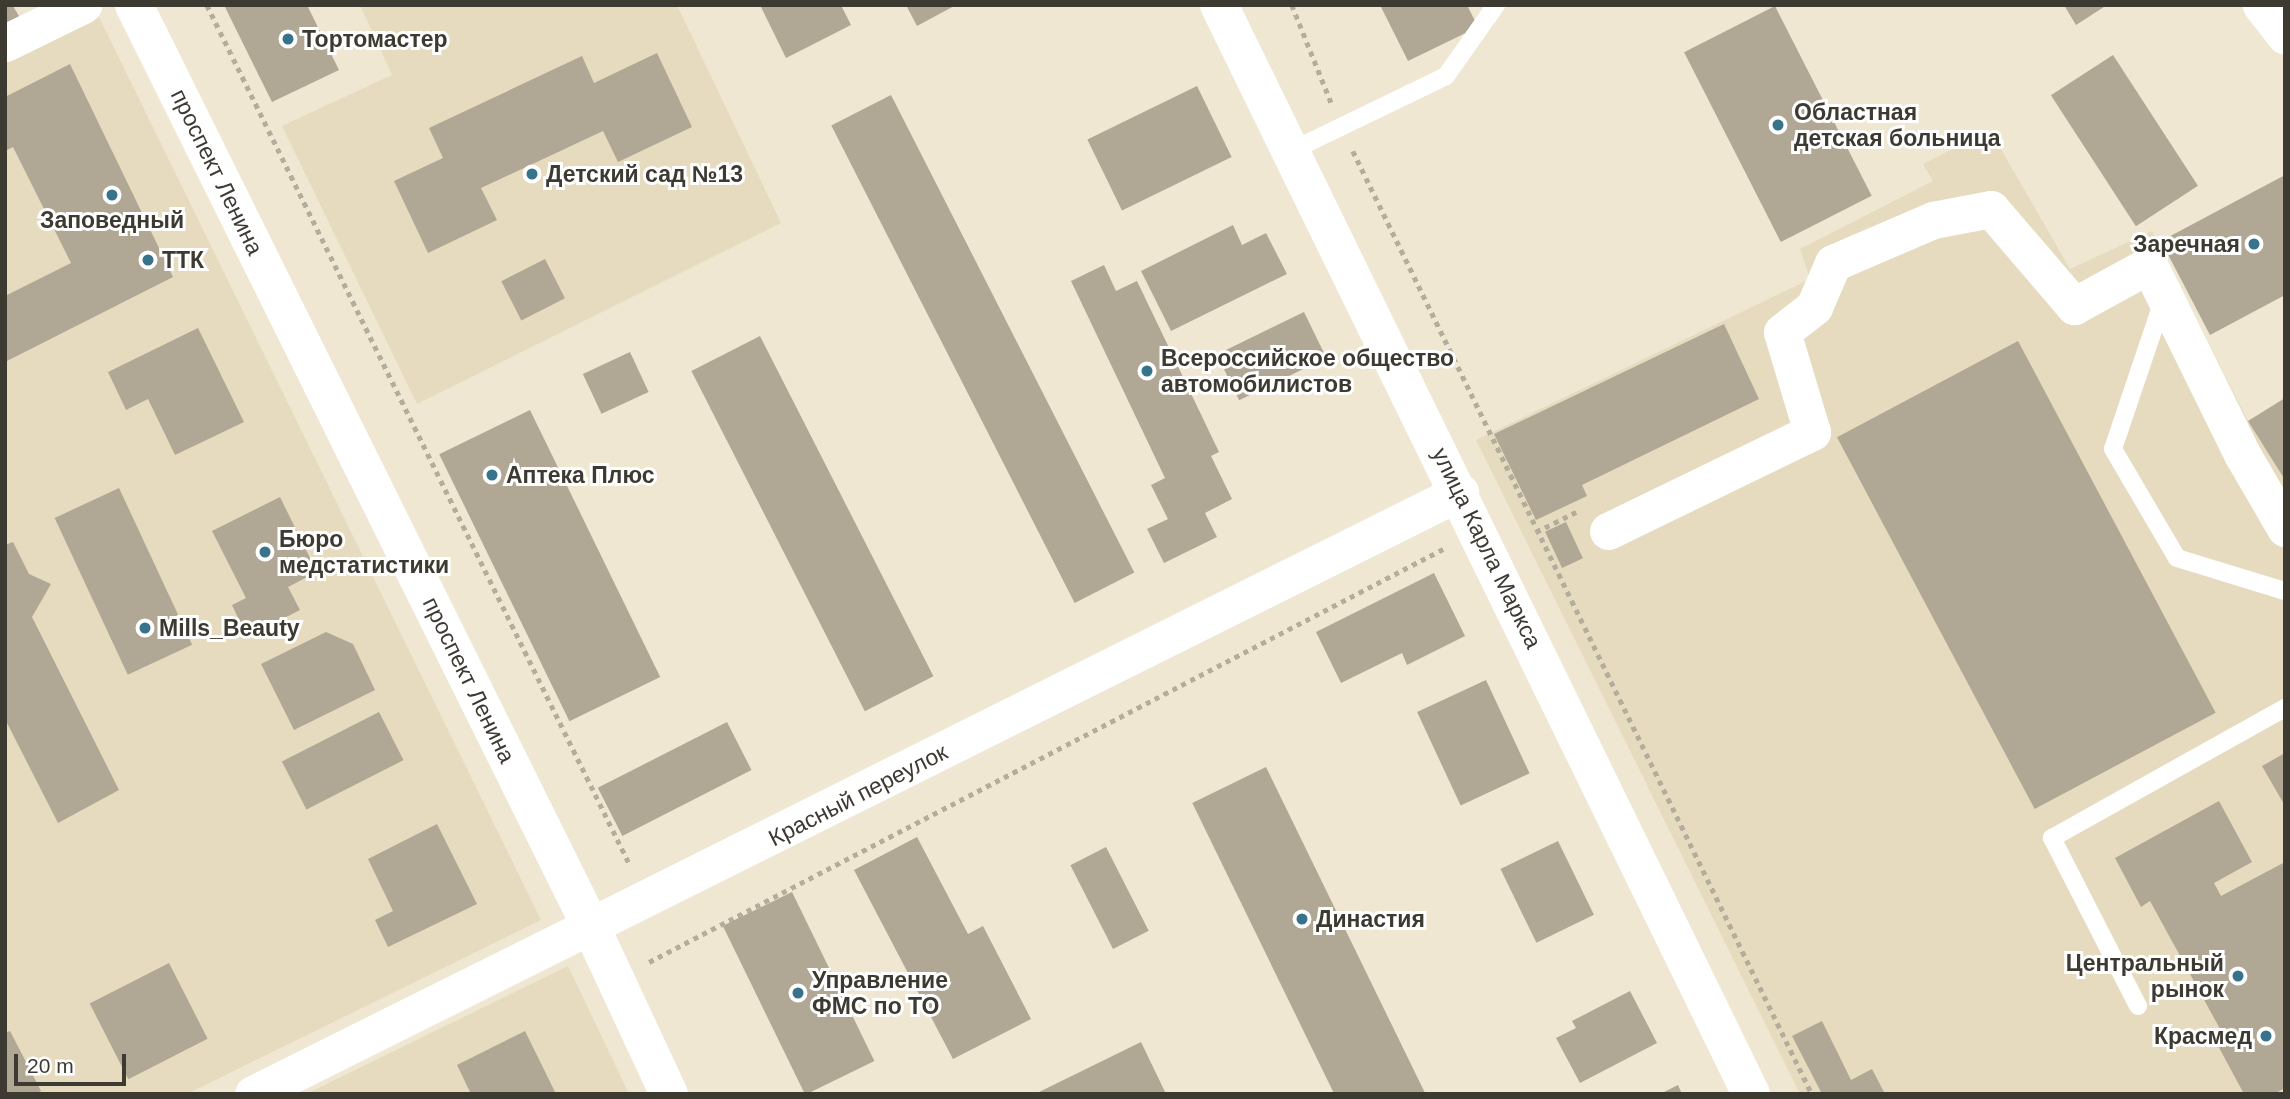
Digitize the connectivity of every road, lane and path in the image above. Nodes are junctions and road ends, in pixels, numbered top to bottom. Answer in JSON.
{"nodes":[{"id":1,"x":83,"y":5,"type":"edge"},
{"id":2,"x":134,"y":5,"type":"edge"},
{"id":3,"x":207,"y":5,"type":"edge"},
{"id":4,"x":1219,"y":5,"type":"edge"},
{"id":5,"x":1292,"y":5,"type":"edge"},
{"id":6,"x":1496,"y":5,"type":"edge"},
{"id":7,"x":2262,"y":5,"type":"edge"},
{"id":8,"x":2285,"y":36,"type":"edge"},
{"id":9,"x":5,"y":43,"type":"edge"},
{"id":10,"x":1342,"y":127,"type":"junction"},
{"id":11,"x":1291,"y":151,"type":"junction"},
{"id":12,"x":2165,"y":295,"type":"junction"},
{"id":13,"x":1460,"y":492,"type":"junction"},
{"id":14,"x":2285,"y":528,"type":"edge"},
{"id":15,"x":1608,"y":531,"type":"dead end"},
{"id":16,"x":1448,"y":547,"type":"dead end"},
{"id":17,"x":2285,"y":591,"type":"edge"},
{"id":18,"x":2285,"y":709,"type":"edge"},
{"id":19,"x":633,"y":870,"type":"dead end"},
{"id":20,"x":592,"y":929,"type":"junction"},
{"id":21,"x":649,"y":962,"type":"dead end"},
{"id":22,"x":2138,"y":1006,"type":"dead end"},
{"id":23,"x":253,"y":1094,"type":"edge"},
{"id":24,"x":669,"y":1094,"type":"edge"},
{"id":25,"x":1751,"y":1094,"type":"edge"},
{"id":26,"x":1812,"y":1094,"type":"edge"}],
"edges":[{"from":1,"to":9,"type":"street"},
{"from":2,"to":20,"type":"main road","name":"проспект Ленина"},
{"from":3,"to":19,"type":"path"},
{"from":4,"to":11,"type":"main road","name":"улица Карла Маркса"},
{"from":5,"to":10,"type":"path"},
{"from":6,"to":10,"type":"lane"},
{"from":7,"to":8,"type":"street"},
{"from":10,"to":11,"type":"lane"},
{"from":10,"to":26,"type":"path"},
{"from":11,"to":13,"type":"main road","name":"улица Карла Маркса"},
{"from":12,"to":14,"type":"street"},
{"from":12,"to":15,"type":"street"},
{"from":12,"to":17,"type":"lane"},
{"from":13,"to":20,"type":"street","name":"Красный переулок"},
{"from":13,"to":25,"type":"main road","name":"улица Карла Маркса"},
{"from":16,"to":21,"type":"path"},
{"from":18,"to":22,"type":"lane"},
{"from":20,"to":23,"type":"street","name":"Красный переулок"},
{"from":20,"to":24,"type":"main road","name":"проспект Ленина"}]}
